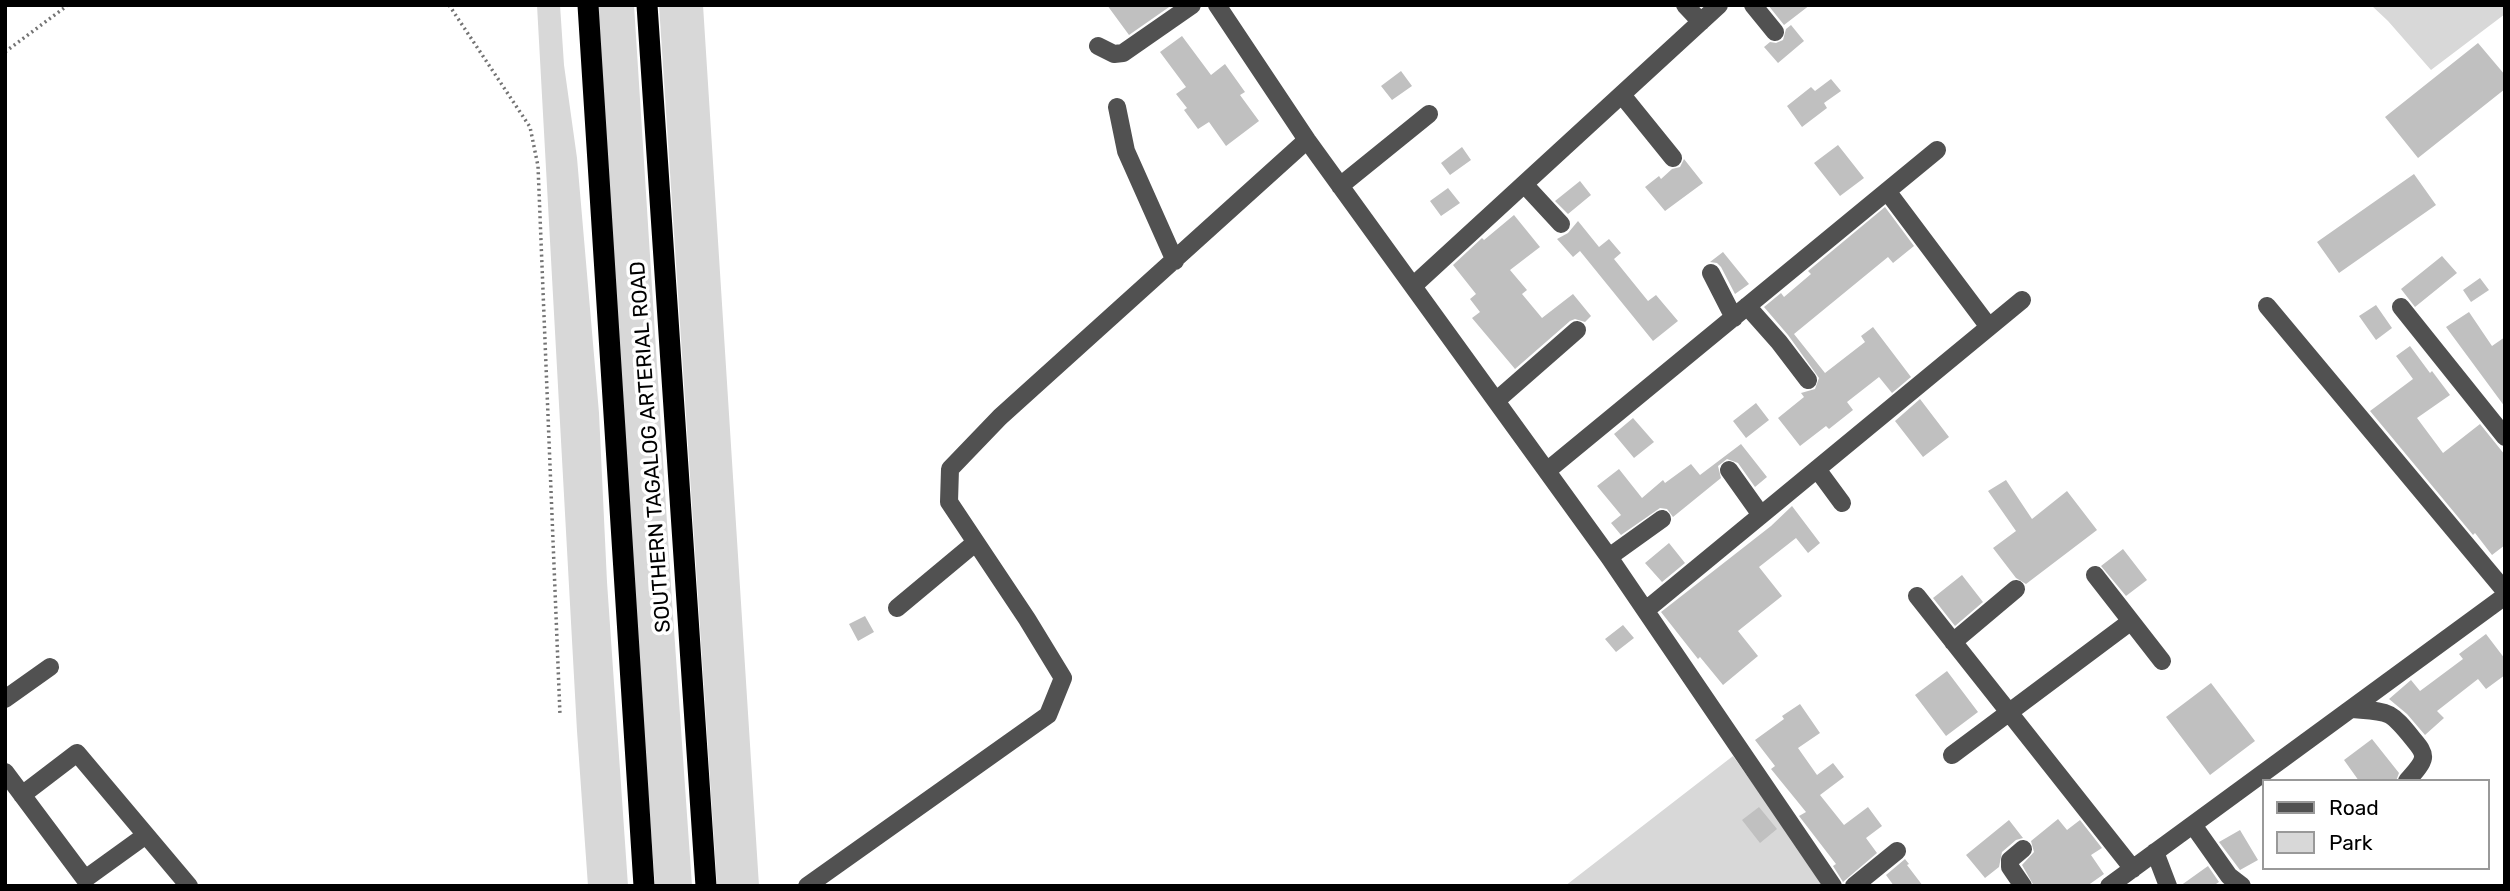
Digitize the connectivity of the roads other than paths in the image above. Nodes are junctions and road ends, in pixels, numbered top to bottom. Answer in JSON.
{"nodes":[{"id":1,"x":577,"y":5,"type":"edge"},
{"id":2,"x":588,"y":5,"type":"edge"},
{"id":3,"x":647,"y":5,"type":"edge"},
{"id":4,"x":1192,"y":5,"type":"edge"},
{"id":5,"x":1217,"y":5,"type":"edge"},
{"id":6,"x":1685,"y":5,"type":"edge"},
{"id":7,"x":1719,"y":5,"type":"edge"},
{"id":8,"x":1753,"y":5,"type":"edge"},
{"id":9,"x":1701,"y":22,"type":"junction"},
{"id":10,"x":1775,"y":32,"type":"dead end"},
{"id":11,"x":1098,"y":46,"type":"dead end"},
{"id":12,"x":1622,"y":95,"type":"junction"},
{"id":13,"x":1117,"y":107,"type":"dead end"},
{"id":14,"x":1429,"y":114,"type":"dead end"},
{"id":15,"x":1307,"y":140,"type":"junction"},
{"id":16,"x":1937,"y":150,"type":"dead end"},
{"id":17,"x":1673,"y":158,"type":"dead end"},
{"id":18,"x":1524,"y":184,"type":"junction"},
{"id":19,"x":1340,"y":186,"type":"junction"},
{"id":20,"x":600,"y":188,"type":"junction"},
{"id":21,"x":1887,"y":191,"type":"junction"},
{"id":22,"x":1561,"y":225,"type":"dead end"},
{"id":23,"x":1175,"y":261,"type":"junction"},
{"id":24,"x":1711,"y":273,"type":"dead end"},
{"id":25,"x":1413,"y":286,"type":"junction"},
{"id":26,"x":2022,"y":300,"type":"dead end"},
{"id":27,"x":2267,"y":306,"type":"dead end"},
{"id":28,"x":2401,"y":307,"type":"dead end"},
{"id":29,"x":1740,"y":312,"type":"junction"},
{"id":30,"x":1989,"y":327,"type":"junction"},
{"id":31,"x":1577,"y":330,"type":"dead end"},
{"id":32,"x":1808,"y":380,"type":"dead end"},
{"id":33,"x":1497,"y":400,"type":"junction"},
{"id":34,"x":2505,"y":437,"type":"edge"},
{"id":35,"x":1817,"y":469,"type":"junction"},
{"id":36,"x":1548,"y":470,"type":"junction"},
{"id":37,"x":1729,"y":470,"type":"dead end"},
{"id":38,"x":1842,"y":503,"type":"dead end"},
{"id":39,"x":1761,"y":515,"type":"junction"},
{"id":40,"x":1662,"y":519,"type":"dead end"},
{"id":41,"x":975,"y":542,"type":"junction"},
{"id":42,"x":1609,"y":557,"type":"junction"},
{"id":43,"x":2095,"y":575,"type":"dead end"},
{"id":44,"x":2016,"y":589,"type":"dead end"},
{"id":45,"x":2505,"y":593,"type":"edge"},
{"id":46,"x":1917,"y":596,"type":"dead end"},
{"id":47,"x":897,"y":608,"type":"dead end"},
{"id":48,"x":1646,"y":610,"type":"junction"},
{"id":49,"x":2130,"y":622,"type":"junction"},
{"id":50,"x":1953,"y":642,"type":"junction"},
{"id":51,"x":2162,"y":661,"type":"dead end"},
{"id":52,"x":50,"y":667,"type":"dead end"},
{"id":53,"x":5,"y":699,"type":"edge"},
{"id":54,"x":2351,"y":709,"type":"junction"},
{"id":55,"x":2011,"y":712,"type":"junction"},
{"id":56,"x":1952,"y":755,"type":"dead end"},
{"id":57,"x":5,"y":772,"type":"edge"},
{"id":58,"x":2409,"y":779,"type":"edge"},
{"id":59,"x":22,"y":794,"type":"junction"},
{"id":60,"x":2193,"y":825,"type":"junction"},
{"id":61,"x":146,"y":835,"type":"junction"},
{"id":62,"x":2023,"y":849,"type":"dead end"},
{"id":63,"x":1897,"y":851,"type":"dead end"},
{"id":64,"x":2155,"y":852,"type":"junction"},
{"id":65,"x":2133,"y":869,"type":"junction"},
{"id":66,"x":189,"y":886,"type":"edge"},
{"id":67,"x":643,"y":886,"type":"edge"},
{"id":68,"x":706,"y":886,"type":"edge"},
{"id":69,"x":807,"y":886,"type":"edge"},
{"id":70,"x":1833,"y":886,"type":"edge"},
{"id":71,"x":1854,"y":886,"type":"edge"},
{"id":72,"x":2023,"y":886,"type":"edge"},
{"id":73,"x":2109,"y":886,"type":"edge"},
{"id":74,"x":2168,"y":886,"type":"edge"},
{"id":75,"x":2242,"y":886,"type":"edge"}],
"edges":[{"from":1,"to":20,"type":"highway"},
{"from":2,"to":20,"type":"highway","name":"SOUTHERN TAGALOG ARTERIAL ROAD"},
{"from":3,"to":68,"type":"highway","name":"SOUTHERN TAGALOG ARTERIAL ROAD"},
{"from":4,"to":11,"type":"street"},
{"from":5,"to":15,"type":"street"},
{"from":6,"to":9,"type":"street"},
{"from":7,"to":9,"type":"street"},
{"from":8,"to":10,"type":"street"},
{"from":9,"to":12,"type":"street"},
{"from":12,"to":17,"type":"street"},
{"from":12,"to":18,"type":"street"},
{"from":13,"to":23,"type":"street"},
{"from":14,"to":19,"type":"street"},
{"from":15,"to":19,"type":"street"},
{"from":15,"to":23,"type":"street"},
{"from":16,"to":21,"type":"street"},
{"from":18,"to":22,"type":"street"},
{"from":18,"to":25,"type":"street"},
{"from":19,"to":25,"type":"street"},
{"from":20,"to":67,"type":"highway","name":"SOUTHERN TAGALOG ARTERIAL ROAD"},
{"from":21,"to":29,"type":"street"},
{"from":21,"to":30,"type":"street"},
{"from":23,"to":41,"type":"street"},
{"from":24,"to":29,"type":"street"},
{"from":25,"to":33,"type":"street"},
{"from":26,"to":30,"type":"street"},
{"from":27,"to":45,"type":"street"},
{"from":28,"to":34,"type":"street"},
{"from":29,"to":32,"type":"street"},
{"from":29,"to":36,"type":"street"},
{"from":30,"to":35,"type":"street"},
{"from":31,"to":33,"type":"street"},
{"from":33,"to":36,"type":"street"},
{"from":35,"to":38,"type":"street"},
{"from":35,"to":39,"type":"street"},
{"from":36,"to":42,"type":"street"},
{"from":37,"to":39,"type":"street"},
{"from":39,"to":48,"type":"street"},
{"from":40,"to":42,"type":"street"},
{"from":41,"to":47,"type":"street"},
{"from":41,"to":69,"type":"street"},
{"from":42,"to":48,"type":"street"},
{"from":43,"to":49,"type":"street"},
{"from":44,"to":50,"type":"street"},
{"from":45,"to":54,"type":"street"},
{"from":46,"to":50,"type":"street"},
{"from":48,"to":70,"type":"street"},
{"from":49,"to":51,"type":"street"},
{"from":49,"to":55,"type":"street"},
{"from":50,"to":55,"type":"street"},
{"from":52,"to":53,"type":"street"},
{"from":54,"to":58,"type":"street"},
{"from":54,"to":60,"type":"street"},
{"from":55,"to":56,"type":"street"},
{"from":55,"to":65,"type":"street"},
{"from":57,"to":59,"type":"street"},
{"from":59,"to":61,"type":"street"},
{"from":59,"to":61,"type":"street"},
{"from":60,"to":64,"type":"street"},
{"from":60,"to":75,"type":"street"},
{"from":61,"to":66,"type":"street"},
{"from":62,"to":72,"type":"street"},
{"from":63,"to":71,"type":"street"},
{"from":64,"to":65,"type":"street"},
{"from":64,"to":74,"type":"street"},
{"from":65,"to":73,"type":"street"}]}
